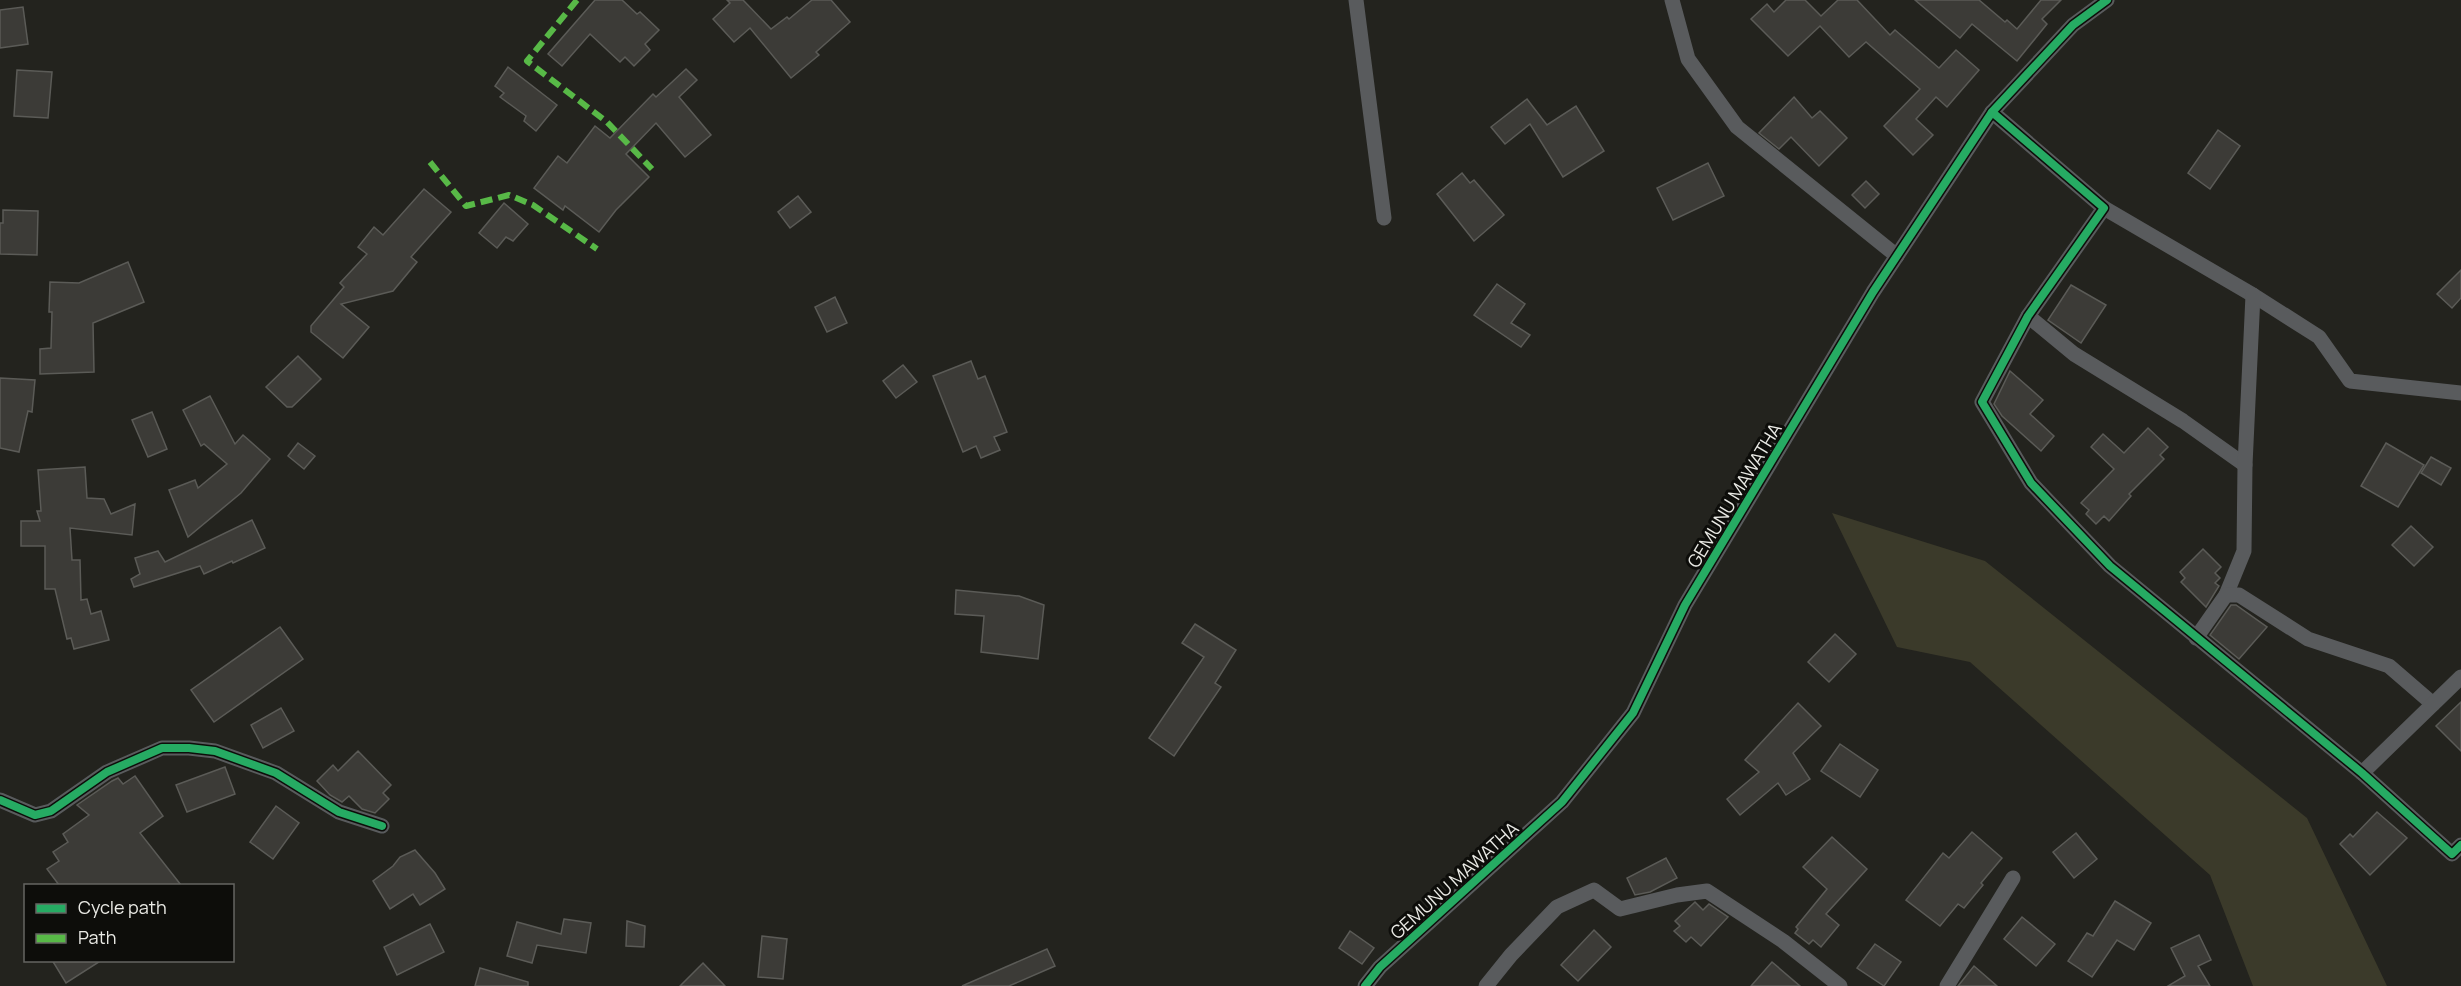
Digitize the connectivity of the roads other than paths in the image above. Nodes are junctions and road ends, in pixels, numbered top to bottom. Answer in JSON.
{"nodes":[{"id":1,"x":1356,"y":0,"type":"edge"},
{"id":2,"x":1672,"y":0,"type":"edge"},
{"id":3,"x":2107,"y":0,"type":"edge"},
{"id":4,"x":1992,"y":112,"type":"junction"},
{"id":5,"x":2104,"y":208,"type":"junction"},
{"id":6,"x":1384,"y":218,"type":"dead end"},
{"id":7,"x":1897,"y":256,"type":"junction"},
{"id":8,"x":2253,"y":295,"type":"junction"},
{"id":9,"x":2028,"y":316,"type":"junction"},
{"id":10,"x":2461,"y":393,"type":"edge"},
{"id":11,"x":2245,"y":465,"type":"junction"},
{"id":12,"x":2226,"y":595,"type":"junction"},
{"id":13,"x":2196,"y":638,"type":"junction"},
{"id":14,"x":2461,"y":677,"type":"edge"},
{"id":15,"x":2433,"y":704,"type":"junction"},
{"id":16,"x":2362,"y":773,"type":"junction"},
{"id":17,"x":0,"y":800,"type":"edge"},
{"id":18,"x":382,"y":826,"type":"dead end"},
{"id":19,"x":2461,"y":845,"type":"edge"},
{"id":20,"x":2013,"y":878,"type":"dead end"},
{"id":21,"x":1365,"y":986,"type":"edge"},
{"id":22,"x":1486,"y":986,"type":"edge"},
{"id":23,"x":1840,"y":986,"type":"edge"},
{"id":24,"x":1947,"y":986,"type":"edge"}],
"edges":[{"from":1,"to":6,"type":"street"},
{"from":2,"to":7,"type":"street"},
{"from":3,"to":4,"type":"street","name":"GEMUNU MAWATHA"},
{"from":4,"to":5,"type":"street"},
{"from":4,"to":7,"type":"street","name":"GEMUNU MAWATHA"},
{"from":5,"to":8,"type":"street"},
{"from":5,"to":9,"type":"street"},
{"from":7,"to":21,"type":"street","name":"GEMUNU MAWATHA"},
{"from":8,"to":10,"type":"street"},
{"from":8,"to":11,"type":"street"},
{"from":9,"to":11,"type":"street"},
{"from":9,"to":13,"type":"street"},
{"from":11,"to":12,"type":"street"},
{"from":12,"to":13,"type":"street"},
{"from":12,"to":15,"type":"street"},
{"from":13,"to":16,"type":"street"},
{"from":14,"to":15,"type":"street"},
{"from":15,"to":16,"type":"street"},
{"from":16,"to":19,"type":"street"},
{"from":17,"to":18,"type":"street"},
{"from":20,"to":24,"type":"street"},
{"from":22,"to":23,"type":"street"}]}
